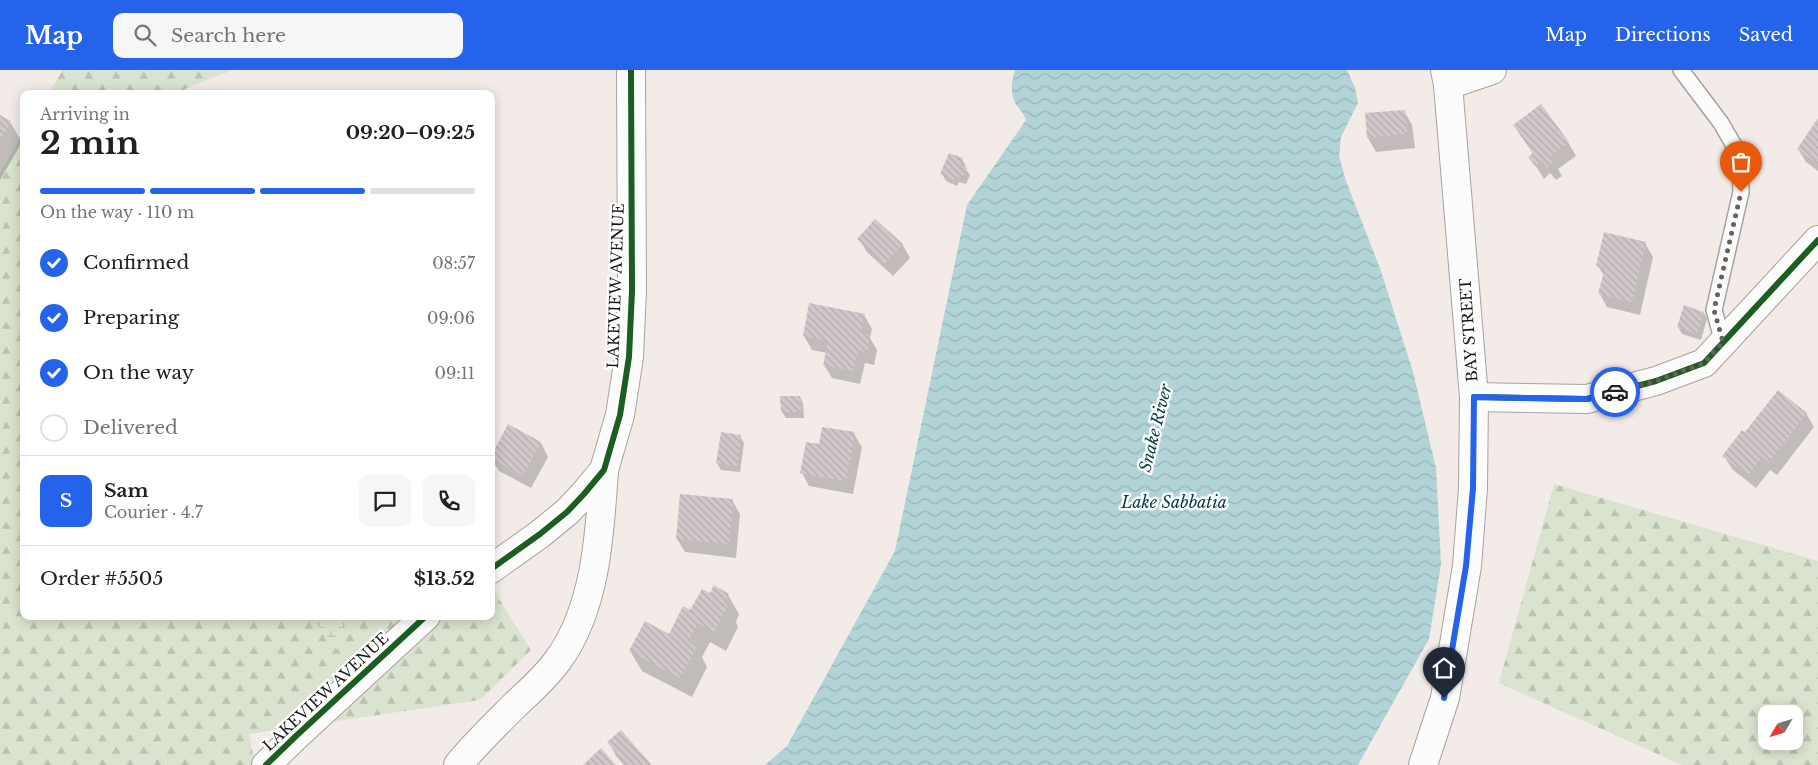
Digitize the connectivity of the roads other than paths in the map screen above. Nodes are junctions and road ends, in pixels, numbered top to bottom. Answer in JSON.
{"nodes":[{"id":1,"x":631,"y":70,"type":"edge"},
{"id":2,"x":1492,"y":70,"type":"edge"},
{"id":3,"x":1681,"y":70,"type":"edge"},
{"id":4,"x":1446,"y":78,"type":"edge"},
{"id":5,"x":1818,"y":240,"type":"edge"},
{"id":6,"x":1723,"y":342,"type":"junction"},
{"id":7,"x":1474,"y":397,"type":"junction"},
{"id":8,"x":604,"y":470,"type":"junction"},
{"id":9,"x":495,"y":566,"type":"edge"},
{"id":10,"x":422,"y":620,"type":"edge"},
{"id":11,"x":266,"y":765,"type":"edge"},
{"id":12,"x":458,"y":765,"type":"edge"},
{"id":13,"x":1423,"y":765,"type":"edge"}],
"edges":[{"from":1,"to":8,"type":"street","name":"LAKEVIEW AVENUE"},
{"from":2,"to":4,"type":"street"},
{"from":3,"to":6,"type":"lane"},
{"from":4,"to":7,"type":"street","name":"BAY STREET"},
{"from":5,"to":6,"type":"street"},
{"from":6,"to":7,"type":"street"},
{"from":7,"to":13,"type":"street","name":"BAY STREET"},
{"from":8,"to":9,"type":"street","name":"LAKEVIEW AVENUE"},
{"from":8,"to":12,"type":"street","name":"LAKEVIEW AVENUE"},
{"from":10,"to":11,"type":"street","name":"LAKEVIEW AVENUE"}]}
